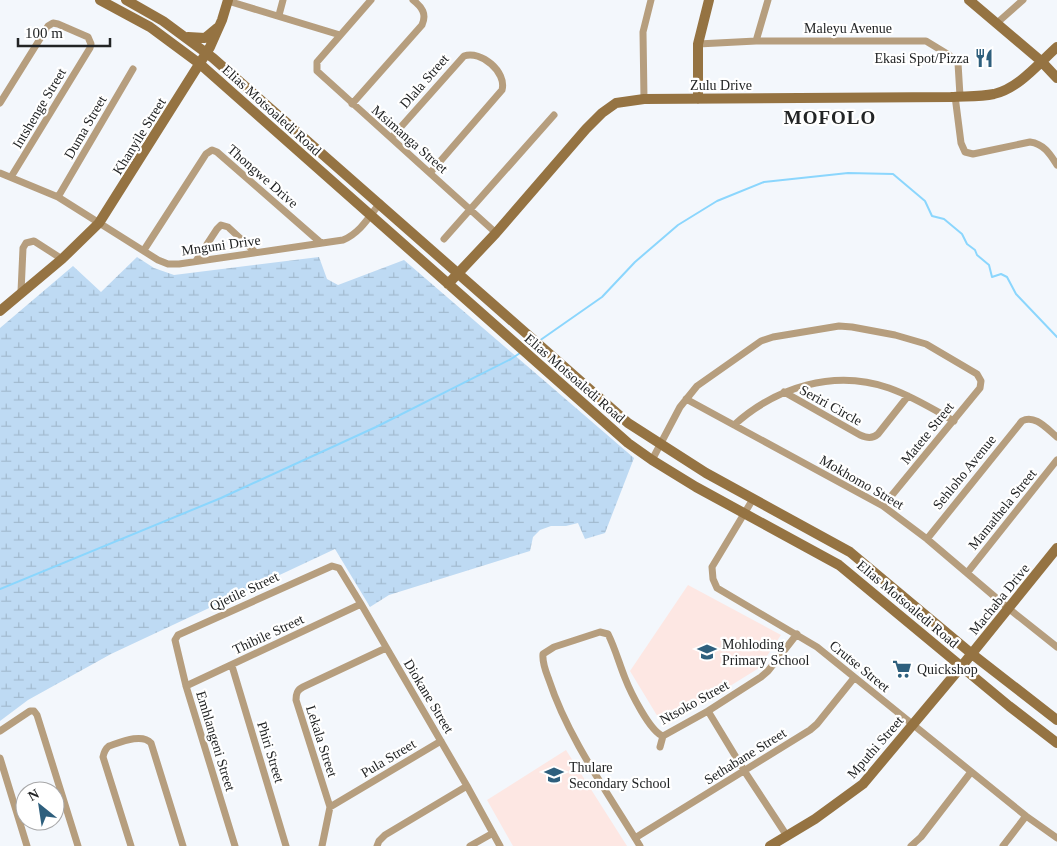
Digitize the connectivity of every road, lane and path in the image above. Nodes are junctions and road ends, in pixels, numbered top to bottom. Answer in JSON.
{"nodes":[{"id":1,"x":100,"y":0,"type":"edge"},
{"id":2,"x":126,"y":0,"type":"edge"},
{"id":3,"x":228,"y":0,"type":"edge"},
{"id":4,"x":283,"y":0,"type":"edge"},
{"id":5,"x":372,"y":0,"type":"edge"},
{"id":6,"x":414,"y":0,"type":"edge"},
{"id":7,"x":651,"y":0,"type":"edge"},
{"id":8,"x":709,"y":0,"type":"edge"},
{"id":9,"x":768,"y":0,"type":"edge"},
{"id":10,"x":969,"y":0,"type":"edge"},
{"id":11,"x":1022,"y":0,"type":"edge"},
{"id":12,"x":278,"y":16,"type":"junction"},
{"id":13,"x":222,"y":20,"type":"junction"},
{"id":14,"x":997,"y":23,"type":"junction"},
{"id":15,"x":340,"y":35,"type":"junction"},
{"id":16,"x":185,"y":37,"type":"junction"},
{"id":17,"x":756,"y":41,"type":"junction"},
{"id":18,"x":698,"y":44,"type":"junction"},
{"id":19,"x":1057,"y":47,"type":"edge"},
{"id":20,"x":206,"y":53,"type":"junction"},
{"id":21,"x":1041,"y":61,"type":"junction"},
{"id":22,"x":200,"y":64,"type":"junction"},
{"id":23,"x":134,"y":69,"type":"dead end"},
{"id":24,"x":1057,"y":78,"type":"edge"},
{"id":25,"x":190,"y":81,"type":"junction"},
{"id":26,"x":219,"y":82,"type":"junction"},
{"id":27,"x":957,"y":96,"type":"junction"},
{"id":28,"x":644,"y":98,"type":"junction"},
{"id":29,"x":698,"y":99,"type":"junction"},
{"id":30,"x":0,"y":103,"type":"edge"},
{"id":31,"x":352,"y":104,"type":"junction"},
{"id":32,"x":554,"y":115,"type":"dead end"},
{"id":33,"x":391,"y":138,"type":"junction"},
{"id":34,"x":1057,"y":165,"type":"edge"},
{"id":35,"x":430,"y":172,"type":"junction"},
{"id":36,"x":0,"y":173,"type":"edge"},
{"id":37,"x":11,"y":177,"type":"junction"},
{"id":38,"x":58,"y":197,"type":"junction"},
{"id":39,"x":380,"y":203,"type":"junction"},
{"id":40,"x":470,"y":209,"type":"junction"},
{"id":41,"x":370,"y":216,"type":"junction"},
{"id":42,"x":100,"y":223,"type":"junction"},
{"id":43,"x":496,"y":234,"type":"junction"},
{"id":44,"x":444,"y":239,"type":"dead end"},
{"id":45,"x":321,"y":243,"type":"junction"},
{"id":46,"x":144,"y":250,"type":"junction"},
{"id":47,"x":256,"y":252,"type":"junction"},
{"id":48,"x":62,"y":259,"type":"junction"},
{"id":49,"x":196,"y":261,"type":"junction"},
{"id":50,"x":459,"y":272,"type":"junction"},
{"id":51,"x":448,"y":284,"type":"junction"},
{"id":52,"x":21,"y":292,"type":"junction"},
{"id":53,"x":0,"y":312,"type":"edge"},
{"id":54,"x":784,"y":392,"type":"junction"},
{"id":55,"x":908,"y":396,"type":"junction"},
{"id":56,"x":686,"y":399,"type":"junction"},
{"id":57,"x":954,"y":421,"type":"junction"},
{"id":58,"x":734,"y":425,"type":"junction"},
{"id":59,"x":1057,"y":437,"type":"edge"},
{"id":60,"x":660,"y":444,"type":"junction"},
{"id":61,"x":652,"y":460,"type":"junction"},
{"id":62,"x":1057,"y":460,"type":"edge"},
{"id":63,"x":753,"y":499,"type":"junction"},
{"id":64,"x":883,"y":506,"type":"junction"},
{"id":65,"x":745,"y":514,"type":"junction"},
{"id":66,"x":927,"y":539,"type":"junction"},
{"id":67,"x":1057,"y":548,"type":"edge"},
{"id":68,"x":329,"y":566,"type":"joint"},
{"id":69,"x":966,"y":573,"type":"junction"},
{"id":70,"x":361,"y":604,"type":"junction"},
{"id":71,"x":1008,"y":608,"type":"junction"},
{"id":72,"x":797,"y":634,"type":"junction"},
{"id":73,"x":174,"y":643,"type":"joint"},
{"id":74,"x":1057,"y":646,"type":"edge"},
{"id":75,"x":386,"y":648,"type":"junction"},
{"id":76,"x":972,"y":654,"type":"junction"},
{"id":77,"x":232,"y":666,"type":"junction"},
{"id":78,"x":962,"y":667,"type":"junction"},
{"id":79,"x":854,"y":678,"type":"junction"},
{"id":80,"x":186,"y":686,"type":"junction"},
{"id":81,"x":708,"y":711,"type":"junction"},
{"id":82,"x":1057,"y":720,"type":"edge"},
{"id":83,"x":913,"y":725,"type":"junction"},
{"id":84,"x":0,"y":731,"type":"edge"},
{"id":85,"x":663,"y":736,"type":"junction"},
{"id":86,"x":441,"y":741,"type":"junction"},
{"id":87,"x":1057,"y":743,"type":"edge"},
{"id":88,"x":660,"y":747,"type":"dead end"},
{"id":89,"x":0,"y":758,"type":"edge"},
{"id":90,"x":745,"y":772,"type":"junction"},
{"id":91,"x":971,"y":772,"type":"junction"},
{"id":92,"x":468,"y":786,"type":"junction"},
{"id":93,"x":330,"y":807,"type":"junction"},
{"id":94,"x":1026,"y":816,"type":"junction"},
{"id":95,"x":493,"y":833,"type":"junction"},
{"id":96,"x":787,"y":836,"type":"junction"},
{"id":97,"x":635,"y":838,"type":"junction"},
{"id":98,"x":1057,"y":838,"type":"edge"},
{"id":99,"x":27,"y":846,"type":"edge"},
{"id":100,"x":78,"y":846,"type":"edge"},
{"id":101,"x":131,"y":846,"type":"edge"},
{"id":102,"x":183,"y":846,"type":"edge"},
{"id":103,"x":235,"y":846,"type":"edge"},
{"id":104,"x":286,"y":846,"type":"edge"},
{"id":105,"x":322,"y":846,"type":"edge"},
{"id":106,"x":378,"y":846,"type":"edge"},
{"id":107,"x":470,"y":846,"type":"edge"},
{"id":108,"x":500,"y":846,"type":"edge"},
{"id":109,"x":640,"y":846,"type":"edge"},
{"id":110,"x":770,"y":846,"type":"edge"},
{"id":111,"x":912,"y":846,"type":"edge"},
{"id":112,"x":1003,"y":846,"type":"edge"}],
"edges":[{"from":1,"to":22,"type":"main road","name":"Elias Motsoaledi Road"},
{"from":2,"to":16,"type":"main road","name":"Elias Motsoaledi Road"},
{"from":3,"to":12,"type":"street"},
{"from":3,"to":13,"type":"main road","name":"Khanyile Street"},
{"from":4,"to":12,"type":"street"},
{"from":5,"to":15,"type":"street"},
{"from":6,"to":31,"type":"street"},
{"from":7,"to":28,"type":"street"},
{"from":8,"to":18,"type":"main road"},
{"from":9,"to":17,"type":"street"},
{"from":10,"to":14,"type":"main road"},
{"from":11,"to":14,"type":"street"},
{"from":12,"to":15,"type":"street"},
{"from":13,"to":16,"type":"main road"},
{"from":13,"to":20,"type":"main road","name":"Khanyile Street"},
{"from":14,"to":21,"type":"main road"},
{"from":15,"to":31,"type":"street","name":"Msimanga Street"},
{"from":16,"to":20,"type":"main road","name":"Elias Motsoaledi Road"},
{"from":17,"to":18,"type":"street","name":"Maleyu Avenue"},
{"from":17,"to":27,"type":"street","name":"Maleyu Avenue"},
{"from":18,"to":29,"type":"main road"},
{"from":19,"to":21,"type":"main road","name":"Zulu Drive"},
{"from":20,"to":22,"type":"main road","name":"Khanyile Street"},
{"from":20,"to":39,"type":"main road","name":"Elias Motsoaledi Road"},
{"from":21,"to":24,"type":"main road"},
{"from":21,"to":27,"type":"main road","name":"Zulu Drive"},
{"from":22,"to":25,"type":"main road","name":"Khanyile Street"},
{"from":22,"to":26,"type":"main road","name":"Elias Motsoaledi Road"},
{"from":23,"to":38,"type":"street","name":"Duma Street"},
{"from":25,"to":26,"type":"main road"},
{"from":25,"to":42,"type":"main road","name":"Khanyile Street"},
{"from":26,"to":41,"type":"main road","name":"Elias Motsoaledi Road"},
{"from":27,"to":29,"type":"main road","name":"Zulu Drive"},
{"from":27,"to":34,"type":"street"},
{"from":28,"to":29,"type":"main road","name":"Zulu Drive"},
{"from":28,"to":43,"type":"main road","name":"Zulu Drive"},
{"from":30,"to":37,"type":"street","name":"Intshenge Street"},
{"from":31,"to":33,"type":"street","name":"Msimanga Street"},
{"from":32,"to":40,"type":"street"},
{"from":33,"to":35,"type":"street","name":"Msimanga Street"},
{"from":33,"to":35,"type":"street","name":"Dlala Street"},
{"from":35,"to":40,"type":"street","name":"Msimanga Street"},
{"from":36,"to":37,"type":"street","name":"Mnguni Drive"},
{"from":37,"to":38,"type":"street","name":"Mnguni Drive"},
{"from":38,"to":42,"type":"street","name":"Mnguni Drive"},
{"from":39,"to":41,"type":"street","name":"Mnguni Drive"},
{"from":39,"to":50,"type":"main road","name":"Elias Motsoaledi Road"},
{"from":40,"to":43,"type":"street","name":"Msimanga Street"},
{"from":40,"to":44,"type":"street"},
{"from":41,"to":45,"type":"street","name":"Mnguni Drive"},
{"from":41,"to":51,"type":"main road","name":"Elias Motsoaledi Road"},
{"from":42,"to":46,"type":"street","name":"Mnguni Drive"},
{"from":42,"to":48,"type":"main road","name":"Khanyile Street"},
{"from":43,"to":50,"type":"main road","name":"Zulu Drive"},
{"from":45,"to":46,"type":"street","name":"Thongwe Drive"},
{"from":45,"to":47,"type":"street","name":"Mnguni Drive"},
{"from":46,"to":49,"type":"street","name":"Mnguni Drive"},
{"from":47,"to":49,"type":"street","name":"Mnguni Drive"},
{"from":47,"to":49,"type":"street"},
{"from":48,"to":52,"type":"main road","name":"Khanyile Street"},
{"from":48,"to":52,"type":"street"},
{"from":50,"to":51,"type":"main road","name":"Zulu Drive"},
{"from":50,"to":60,"type":"main road","name":"Elias Motsoaledi Road"},
{"from":51,"to":61,"type":"main road","name":"Elias Motsoaledi Road"},
{"from":52,"to":53,"type":"main road","name":"Khanyile Street"},
{"from":54,"to":55,"type":"street","name":"Seriri Circle"},
{"from":54,"to":55,"type":"street","name":"Seriri Circle"},
{"from":54,"to":58,"type":"street","name":"Seriri Circle"},
{"from":55,"to":57,"type":"street","name":"Seriri Circle"},
{"from":56,"to":57,"type":"street","name":"Matete Street"},
{"from":56,"to":58,"type":"street","name":"Mokhomo Street"},
{"from":56,"to":60,"type":"street"},
{"from":57,"to":64,"type":"street","name":"Matete Street"},
{"from":58,"to":64,"type":"street","name":"Mokhomo Street"},
{"from":59,"to":66,"type":"street","name":"Sehloho Avenue"},
{"from":60,"to":61,"type":"street"},
{"from":60,"to":63,"type":"main road","name":"Elias Motsoaledi Road"},
{"from":61,"to":65,"type":"main road","name":"Elias Motsoaledi Road"},
{"from":62,"to":69,"type":"street","name":"Mamathela Street"},
{"from":63,"to":65,"type":"street","name":"Crutse Street"},
{"from":63,"to":76,"type":"main road","name":"Elias Motsoaledi Road"},
{"from":64,"to":66,"type":"street","name":"Mokhomo Street"},
{"from":65,"to":72,"type":"street","name":"Crutse Street"},
{"from":65,"to":78,"type":"main road","name":"Elias Motsoaledi Road"},
{"from":66,"to":69,"type":"street","name":"Mokhomo Street"},
{"from":67,"to":71,"type":"main road","name":"Machaba Drive"},
{"from":68,"to":70,"type":"street","name":"Diokane Street"},
{"from":68,"to":73,"type":"street","name":"Qjetile Street"},
{"from":69,"to":71,"type":"street","name":"Mokhomo Street"},
{"from":70,"to":75,"type":"street","name":"Diokane Street"},
{"from":70,"to":77,"type":"street","name":"Thibile Street"},
{"from":71,"to":74,"type":"street","name":"Mokhomo Street"},
{"from":71,"to":76,"type":"main road","name":"Machaba Drive"},
{"from":72,"to":79,"type":"street","name":"Crutse Street"},
{"from":72,"to":81,"type":"street","name":"Ntsoko Street"},
{"from":73,"to":80,"type":"street","name":"Emhlangeni Street"},
{"from":75,"to":86,"type":"street","name":"Diokane Street"},
{"from":75,"to":93,"type":"street","name":"Lekala Street"},
{"from":76,"to":78,"type":"main road","name":"Machaba Drive"},
{"from":76,"to":82,"type":"main road","name":"Elias Motsoaledi Road"},
{"from":77,"to":80,"type":"street","name":"Thibile Street"},
{"from":77,"to":104,"type":"street","name":"Phiri Street"},
{"from":78,"to":83,"type":"main road","name":"Mputhi Street"},
{"from":78,"to":87,"type":"main road","name":"Elias Motsoaledi Road"},
{"from":79,"to":83,"type":"street","name":"Crutse Street"},
{"from":79,"to":90,"type":"street","name":"Sethabane Street"},
{"from":80,"to":103,"type":"street","name":"Emhlangeni Street"},
{"from":81,"to":85,"type":"street","name":"Ntsoko Street"},
{"from":81,"to":90,"type":"street"},
{"from":83,"to":91,"type":"street","name":"Crutse Street"},
{"from":83,"to":96,"type":"main road","name":"Mputhi Street"},
{"from":84,"to":100,"type":"street"},
{"from":85,"to":88,"type":"street"},
{"from":85,"to":97,"type":"street","name":"Ntsoko Street"},
{"from":86,"to":92,"type":"street","name":"Diokane Street"},
{"from":86,"to":93,"type":"street","name":"Pula Street"},
{"from":89,"to":99,"type":"street"},
{"from":90,"to":96,"type":"street"},
{"from":90,"to":97,"type":"street","name":"Sethabane Street"},
{"from":91,"to":94,"type":"street","name":"Crutse Street"},
{"from":91,"to":111,"type":"street"},
{"from":92,"to":95,"type":"street","name":"Diokane Street"},
{"from":92,"to":106,"type":"street"},
{"from":93,"to":105,"type":"street"},
{"from":94,"to":98,"type":"street","name":"Crutse Street"},
{"from":94,"to":112,"type":"street"},
{"from":95,"to":107,"type":"street"},
{"from":95,"to":108,"type":"street","name":"Diokane Street"},
{"from":96,"to":110,"type":"main road","name":"Mputhi Street"},
{"from":97,"to":109,"type":"street"},
{"from":101,"to":102,"type":"street"}]}
